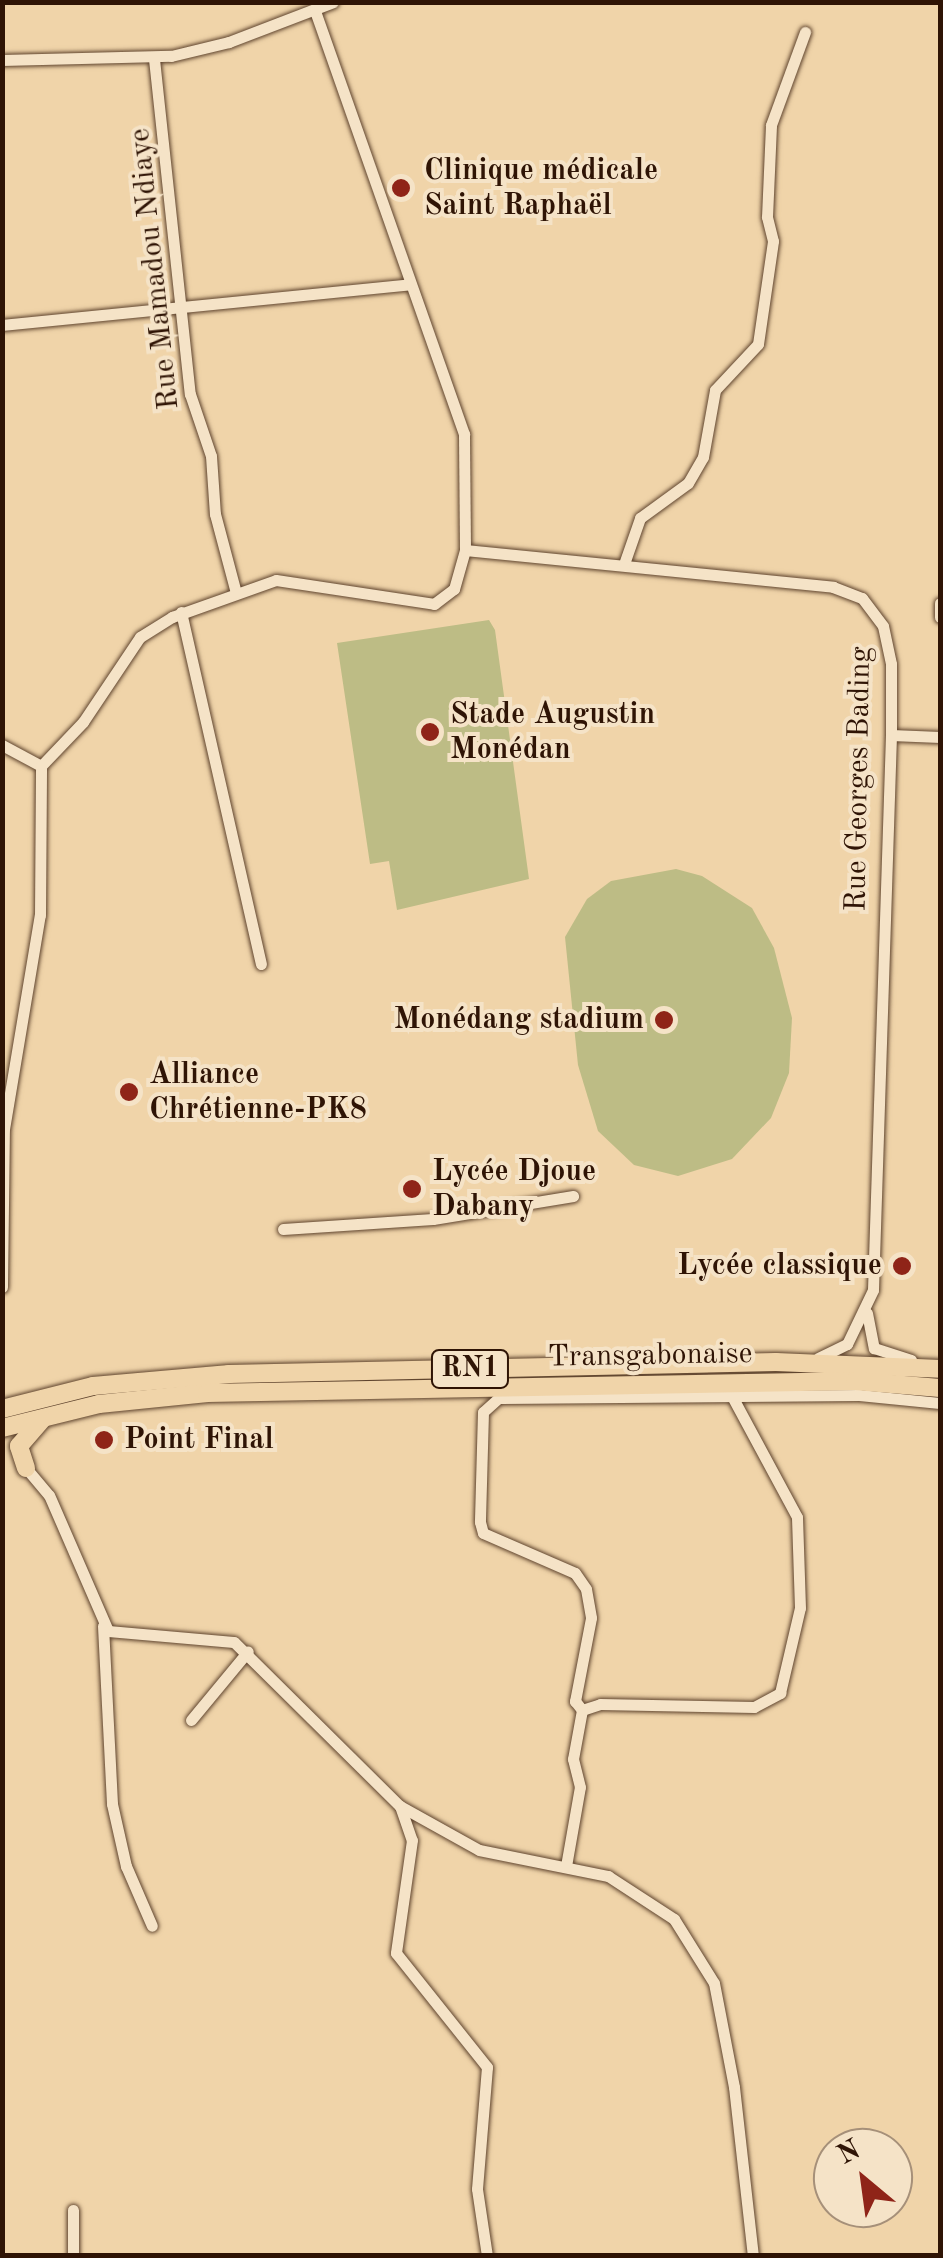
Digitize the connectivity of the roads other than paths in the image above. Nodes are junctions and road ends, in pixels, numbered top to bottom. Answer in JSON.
{"nodes":[{"id":1,"x":333,"y":2,"type":"edge"},
{"id":2,"x":315,"y":11,"type":"junction"},
{"id":3,"x":804,"y":32,"type":"dead end"},
{"id":4,"x":154,"y":59,"type":"junction"},
{"id":5,"x":2,"y":60,"type":"edge"},
{"id":6,"x":410,"y":284,"type":"junction"},
{"id":7,"x":183,"y":310,"type":"junction"},
{"id":8,"x":2,"y":326,"type":"edge"},
{"id":9,"x":465,"y":550,"type":"junction"},
{"id":10,"x":624,"y":564,"type":"junction"},
{"id":11,"x":235,"y":589,"type":"junction"},
{"id":12,"x":940,"y":603,"type":"edge"},
{"id":13,"x":182,"y":612,"type":"junction"},
{"id":14,"x":940,"y":617,"type":"edge"},
{"id":15,"x":891,"y":736,"type":"junction"},
{"id":16,"x":940,"y":737,"type":"edge"},
{"id":17,"x":2,"y":746,"type":"edge"},
{"id":18,"x":42,"y":766,"type":"junction"},
{"id":19,"x":261,"y":964,"type":"dead end"},
{"id":20,"x":573,"y":1196,"type":"dead end"},
{"id":21,"x":283,"y":1228,"type":"dead end"},
{"id":22,"x":2,"y":1287,"type":"edge"},
{"id":23,"x":867,"y":1309,"type":"junction"},
{"id":24,"x":776,"y":1362,"type":"junction"},
{"id":25,"x":940,"y":1369,"type":"edge"},
{"id":26,"x":940,"y":1388,"type":"edge"},
{"id":27,"x":508,"y":1392,"type":"junction"},
{"id":28,"x":620,"y":1392,"type":"junction"},
{"id":29,"x":733,"y":1398,"type":"junction"},
{"id":30,"x":940,"y":1403,"type":"edge"},
{"id":31,"x":2,"y":1410,"type":"edge"},
{"id":32,"x":51,"y":1414,"type":"junction"},
{"id":33,"x":2,"y":1428,"type":"edge"},
{"id":34,"x":2,"y":1455,"type":"edge"},
{"id":35,"x":26,"y":1468,"type":"junction"},
{"id":36,"x":103,"y":1626,"type":"junction"},
{"id":37,"x":248,"y":1652,"type":"junction"},
{"id":38,"x":582,"y":1710,"type":"junction"},
{"id":39,"x":191,"y":1720,"type":"dead end"},
{"id":40,"x":400,"y":1806,"type":"junction"},
{"id":41,"x":566,"y":1866,"type":"junction"},
{"id":42,"x":152,"y":1926,"type":"dead end"},
{"id":43,"x":73,"y":2210,"type":"dead end"},
{"id":44,"x":73,"y":2256,"type":"edge"},
{"id":45,"x":488,"y":2256,"type":"edge"},
{"id":46,"x":752,"y":2256,"type":"edge"}],
"edges":[{"from":1,"to":2,"type":"street"},
{"from":2,"to":4,"type":"street"},
{"from":2,"to":6,"type":"street"},
{"from":3,"to":10,"type":"street"},
{"from":4,"to":5,"type":"street"},
{"from":4,"to":7,"type":"street","name":"Rue Mamadou Ndiaye"},
{"from":6,"to":7,"type":"street"},
{"from":6,"to":9,"type":"street"},
{"from":7,"to":8,"type":"street"},
{"from":7,"to":11,"type":"street","name":"Rue Mamadou Ndiaye"},
{"from":9,"to":10,"type":"street","name":"Rue Georges Bading"},
{"from":9,"to":11,"type":"street"},
{"from":10,"to":15,"type":"street","name":"Rue Georges Bading"},
{"from":11,"to":13,"type":"street"},
{"from":12,"to":14,"type":"street"},
{"from":13,"to":18,"type":"street"},
{"from":13,"to":19,"type":"street"},
{"from":15,"to":16,"type":"street"},
{"from":15,"to":23,"type":"street","name":"Rue Georges Bading"},
{"from":17,"to":18,"type":"street"},
{"from":18,"to":22,"type":"street"},
{"from":20,"to":21,"type":"street"},
{"from":23,"to":24,"type":"street"},
{"from":23,"to":25,"type":"street"},
{"from":24,"to":25,"type":"highway","name":"Transgabonaise","number":"RN1"},
{"from":24,"to":31,"type":"highway","name":"Transgabonaise","number":"RN1"},
{"from":26,"to":28,"type":"highway","name":"Transgabonaise","number":"RN1"},
{"from":27,"to":28,"type":"highway","name":"Transgabonaise","number":"RN1"},
{"from":27,"to":32,"type":"highway","name":"Transgabonaise","number":"RN1"},
{"from":27,"to":38,"type":"street"},
{"from":28,"to":29,"type":"street"},
{"from":29,"to":30,"type":"street"},
{"from":29,"to":38,"type":"street"},
{"from":32,"to":33,"type":"highway","name":"Transgabonaise","number":"RN1"},
{"from":32,"to":35,"type":"highway"},
{"from":34,"to":35,"type":"highway"},
{"from":35,"to":36,"type":"street"},
{"from":36,"to":37,"type":"street"},
{"from":36,"to":42,"type":"street"},
{"from":37,"to":39,"type":"street"},
{"from":37,"to":40,"type":"street"},
{"from":38,"to":41,"type":"street"},
{"from":40,"to":41,"type":"street"},
{"from":40,"to":45,"type":"street"},
{"from":41,"to":46,"type":"street"},
{"from":43,"to":44,"type":"street"}]}
